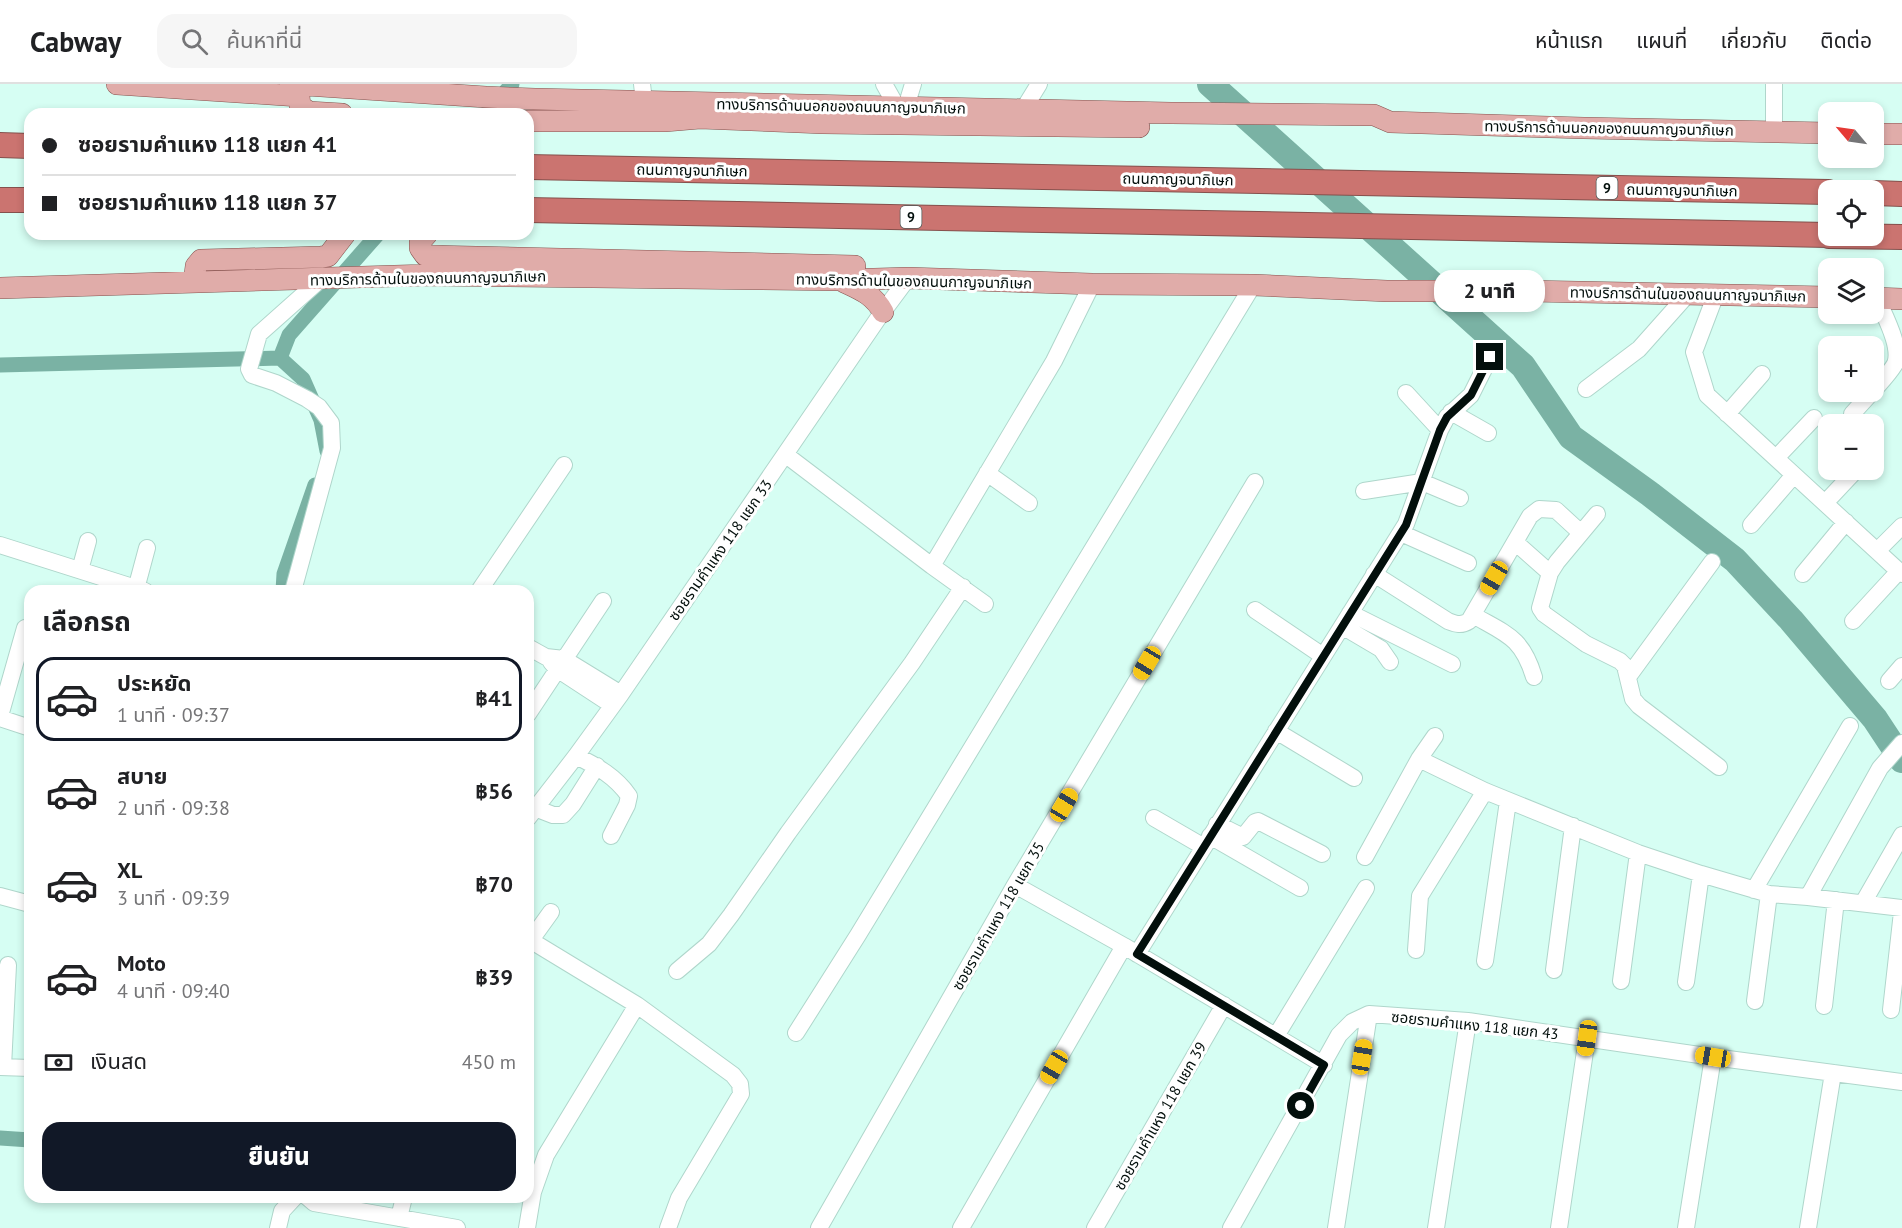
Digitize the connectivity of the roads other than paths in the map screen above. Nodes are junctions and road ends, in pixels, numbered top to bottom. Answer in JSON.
{"nodes":[{"id":1,"x":117,"y":84,"type":"edge"},
{"id":2,"x":884,"y":84,"type":"edge"},
{"id":3,"x":914,"y":84,"type":"edge"},
{"id":4,"x":1039,"y":84,"type":"edge"},
{"id":5,"x":1774,"y":84,"type":"edge"},
{"id":6,"x":359,"y":87,"type":"edge"},
{"id":7,"x":295,"y":90,"type":"edge"},
{"id":8,"x":643,"y":93,"type":"edge"},
{"id":9,"x":488,"y":96,"type":"edge"},
{"id":10,"x":901,"y":107,"type":"junction"},
{"id":11,"x":303,"y":108,"type":"edge"},
{"id":12,"x":528,"y":108,"type":"edge"},
{"id":13,"x":534,"y":109,"type":"edge"},
{"id":14,"x":534,"y":109,"type":"edge"},
{"id":15,"x":1023,"y":110,"type":"junction"},
{"id":16,"x":1170,"y":120,"type":"junction"},
{"id":17,"x":1774,"y":132,"type":"junction"},
{"id":18,"x":1818,"y":133,"type":"edge"},
{"id":19,"x":1884,"y":134,"type":"edge"},
{"id":20,"x":1902,"y":134,"type":"edge"},
{"id":21,"x":0,"y":145,"type":"edge"},
{"id":22,"x":24,"y":146,"type":"edge"},
{"id":23,"x":534,"y":167,"type":"edge"},
{"id":24,"x":1818,"y":192,"type":"edge"},
{"id":25,"x":1884,"y":193,"type":"edge"},
{"id":26,"x":1902,"y":194,"type":"edge"},
{"id":27,"x":0,"y":200,"type":"edge"},
{"id":28,"x":24,"y":200,"type":"edge"},
{"id":29,"x":534,"y":210,"type":"edge"},
{"id":30,"x":1818,"y":236,"type":"edge"},
{"id":31,"x":1884,"y":237,"type":"edge"},
{"id":32,"x":1902,"y":237,"type":"edge"},
{"id":33,"x":340,"y":240,"type":"edge"},
{"id":34,"x":422,"y":240,"type":"edge"},
{"id":35,"x":323,"y":278,"type":"junction"},
{"id":36,"x":908,"y":278,"type":"junction"},
{"id":37,"x":840,"y":280,"type":"junction"},
{"id":38,"x":194,"y":282,"type":"junction"},
{"id":39,"x":1092,"y":284,"type":"junction"},
{"id":40,"x":1253,"y":285,"type":"junction"},
{"id":41,"x":0,"y":288,"type":"edge"},
{"id":42,"x":1688,"y":294,"type":"junction"},
{"id":43,"x":1716,"y":294,"type":"junction"},
{"id":44,"x":1818,"y":297,"type":"edge"},
{"id":45,"x":1884,"y":298,"type":"edge"},
{"id":46,"x":1902,"y":299,"type":"edge"},
{"id":47,"x":883,"y":312,"type":"junction"},
{"id":48,"x":1884,"y":315,"type":"edge"},
{"id":49,"x":1899,"y":344,"type":"edge"},
{"id":50,"x":1490,"y":357,"type":"dead end"},
{"id":51,"x":1762,"y":374,"type":"dead end"},
{"id":52,"x":1884,"y":377,"type":"edge"},
{"id":53,"x":1586,"y":389,"type":"dead end"},
{"id":54,"x":1406,"y":393,"type":"dead end"},
{"id":55,"x":1863,"y":402,"type":"edge"},
{"id":56,"x":1451,"y":412,"type":"junction"},
{"id":57,"x":1727,"y":414,"type":"junction"},
{"id":58,"x":1852,"y":414,"type":"dead end"},
{"id":59,"x":1814,"y":418,"type":"dead end"},
{"id":60,"x":1440,"y":430,"type":"junction"},
{"id":61,"x":1488,"y":433,"type":"dead end"},
{"id":62,"x":786,"y":455,"type":"junction"},
{"id":63,"x":1776,"y":459,"type":"junction"},
{"id":64,"x":564,"y":465,"type":"dead end"},
{"id":65,"x":987,"y":473,"type":"junction"},
{"id":66,"x":1794,"y":475,"type":"junction"},
{"id":67,"x":1847,"y":480,"type":"edge"},
{"id":68,"x":1255,"y":482,"type":"dead end"},
{"id":69,"x":1422,"y":482,"type":"junction"},
{"id":70,"x":1364,"y":491,"type":"dead end"},
{"id":71,"x":1460,"y":498,"type":"dead end"},
{"id":72,"x":1825,"y":503,"type":"junction"},
{"id":73,"x":1029,"y":504,"type":"dead end"},
{"id":74,"x":1597,"y":514,"type":"dead end"},
{"id":75,"x":1846,"y":522,"type":"junction"},
{"id":76,"x":1751,"y":525,"type":"dead end"},
{"id":77,"x":1902,"y":526,"type":"edge"},
{"id":78,"x":1401,"y":533,"type":"junction"},
{"id":79,"x":1581,"y":533,"type":"junction"},
{"id":80,"x":88,"y":541,"type":"dead end"},
{"id":81,"x":1515,"y":542,"type":"junction"},
{"id":82,"x":0,"y":545,"type":"edge"},
{"id":83,"x":147,"y":548,"type":"dead end"},
{"id":84,"x":1877,"y":551,"type":"junction"},
{"id":85,"x":1712,"y":562,"type":"dead end"},
{"id":86,"x":1468,"y":563,"type":"dead end"},
{"id":87,"x":932,"y":566,"type":"junction"},
{"id":88,"x":80,"y":570,"type":"junction"},
{"id":89,"x":1900,"y":572,"type":"edge"},
{"id":90,"x":1550,"y":573,"type":"junction"},
{"id":91,"x":1374,"y":574,"type":"junction"},
{"id":92,"x":1803,"y":574,"type":"dead end"},
{"id":93,"x":126,"y":585,"type":"edge"},
{"id":94,"x":142,"y":585,"type":"edge"},
{"id":95,"x":295,"y":585,"type":"edge"},
{"id":96,"x":483,"y":585,"type":"edge"},
{"id":97,"x":963,"y":587,"type":"junction"},
{"id":98,"x":603,"y":602,"type":"dead end"},
{"id":99,"x":986,"y":604,"type":"dead end"},
{"id":100,"x":1255,"y":610,"type":"dead end"},
{"id":101,"x":1473,"y":615,"type":"junction"},
{"id":102,"x":1346,"y":619,"type":"junction"},
{"id":103,"x":1854,"y":621,"type":"dead end"},
{"id":104,"x":24,"y":632,"type":"edge"},
{"id":105,"x":534,"y":650,"type":"edge"},
{"id":106,"x":1323,"y":656,"type":"junction"},
{"id":107,"x":556,"y":662,"type":"junction"},
{"id":108,"x":1390,"y":662,"type":"dead end"},
{"id":109,"x":1452,"y":664,"type":"dead end"},
{"id":110,"x":1902,"y":666,"type":"edge"},
{"id":111,"x":1629,"y":676,"type":"junction"},
{"id":112,"x":1534,"y":677,"type":"dead end"},
{"id":113,"x":1889,"y":681,"type":"dead end"},
{"id":114,"x":617,"y":700,"type":"junction"},
{"id":115,"x":534,"y":703,"type":"edge"},
{"id":116,"x":0,"y":717,"type":"edge"},
{"id":117,"x":24,"y":726,"type":"edge"},
{"id":118,"x":1850,"y":726,"type":"dead end"},
{"id":119,"x":1276,"y":731,"type":"junction"},
{"id":120,"x":1436,"y":736,"type":"dead end"},
{"id":121,"x":1902,"y":743,"type":"edge"},
{"id":122,"x":576,"y":756,"type":"junction"},
{"id":123,"x":1419,"y":759,"type":"junction"},
{"id":124,"x":597,"y":766,"type":"junction"},
{"id":125,"x":1719,"y":767,"type":"dead end"},
{"id":126,"x":1354,"y":778,"type":"dead end"},
{"id":127,"x":1485,"y":791,"type":"junction"},
{"id":128,"x":1508,"y":801,"type":"junction"},
{"id":129,"x":534,"y":810,"type":"edge"},
{"id":130,"x":534,"y":813,"type":"edge"},
{"id":131,"x":1154,"y":818,"type":"dead end"},
{"id":132,"x":1573,"y":826,"type":"junction"},
{"id":133,"x":1210,"y":835,"type":"junction"},
{"id":134,"x":1902,"y":835,"type":"edge"},
{"id":135,"x":611,"y":836,"type":"dead end"},
{"id":136,"x":1638,"y":853,"type":"junction"},
{"id":137,"x":1322,"y":854,"type":"dead end"},
{"id":138,"x":1365,"y":857,"type":"dead end"},
{"id":139,"x":1701,"y":874,"type":"junction"},
{"id":140,"x":1016,"y":885,"type":"junction"},
{"id":141,"x":1300,"y":888,"type":"dead end"},
{"id":142,"x":1366,"y":888,"type":"dead end"},
{"id":143,"x":1761,"y":892,"type":"junction"},
{"id":144,"x":0,"y":896,"type":"edge"},
{"id":145,"x":1808,"y":897,"type":"junction"},
{"id":146,"x":1836,"y":900,"type":"junction"},
{"id":147,"x":24,"y":902,"type":"edge"},
{"id":148,"x":1863,"y":903,"type":"junction"},
{"id":149,"x":1902,"y":908,"type":"edge"},
{"id":150,"x":552,"y":912,"type":"dead end"},
{"id":151,"x":1902,"y":912,"type":"edge"},
{"id":152,"x":534,"y":935,"type":"edge"},
{"id":153,"x":534,"y":945,"type":"edge"},
{"id":154,"x":1130,"y":950,"type":"junction"},
{"id":155,"x":1416,"y":950,"type":"dead end"},
{"id":156,"x":1485,"y":961,"type":"dead end"},
{"id":157,"x":8,"y":965,"type":"dead end"},
{"id":158,"x":1554,"y":970,"type":"dead end"},
{"id":159,"x":677,"y":971,"type":"dead end"},
{"id":160,"x":1621,"y":981,"type":"dead end"},
{"id":161,"x":1686,"y":982,"type":"dead end"},
{"id":162,"x":1755,"y":1001,"type":"dead end"},
{"id":163,"x":637,"y":1005,"type":"junction"},
{"id":164,"x":1224,"y":1005,"type":"junction"},
{"id":165,"x":1824,"y":1006,"type":"dead end"},
{"id":166,"x":1891,"y":1010,"type":"dead end"},
{"id":167,"x":1369,"y":1014,"type":"junction"},
{"id":168,"x":1468,"y":1021,"type":"junction"},
{"id":169,"x":795,"y":1033,"type":"dead end"},
{"id":170,"x":1276,"y":1036,"type":"junction"},
{"id":171,"x":1587,"y":1038,"type":"junction"},
{"id":172,"x":1713,"y":1057,"type":"junction"},
{"id":173,"x":1324,"y":1065,"type":"junction"},
{"id":174,"x":2,"y":1067,"type":"edge"},
{"id":175,"x":24,"y":1068,"type":"edge"},
{"id":176,"x":1833,"y":1073,"type":"junction"},
{"id":177,"x":1902,"y":1082,"type":"edge"},
{"id":178,"x":534,"y":1189,"type":"edge"},
{"id":179,"x":289,"y":1203,"type":"edge"},
{"id":180,"x":314,"y":1203,"type":"edge"},
{"id":181,"x":403,"y":1203,"type":"edge"},
{"id":182,"x":531,"y":1203,"type":"edge"},
{"id":183,"x":399,"y":1218,"type":"junction"},
{"id":184,"x":278,"y":1228,"type":"edge"},
{"id":185,"x":457,"y":1228,"type":"edge"},
{"id":186,"x":527,"y":1228,"type":"edge"},
{"id":187,"x":668,"y":1228,"type":"edge"},
{"id":188,"x":819,"y":1228,"type":"edge"},
{"id":189,"x":961,"y":1228,"type":"edge"},
{"id":190,"x":1095,"y":1228,"type":"edge"},
{"id":191,"x":1231,"y":1228,"type":"edge"},
{"id":192,"x":1336,"y":1228,"type":"edge"},
{"id":193,"x":1436,"y":1228,"type":"edge"},
{"id":194,"x":1559,"y":1228,"type":"edge"},
{"id":195,"x":1686,"y":1228,"type":"edge"},
{"id":196,"x":1808,"y":1228,"type":"edge"}],
"edges":[{"from":1,"to":7,"type":"main road"},
{"from":2,"to":10,"type":"street"},
{"from":3,"to":10,"type":"street"},
{"from":4,"to":15,"type":"street"},
{"from":5,"to":17,"type":"street"},
{"from":6,"to":7,"type":"main road","name":"ทางบริการด้านนอกของถนนกาญจนาภิเษก"},
{"from":6,"to":9,"type":"main road","name":"ทางบริการด้านนอกของถนนกาญจนาภิเษก"},
{"from":7,"to":9,"type":"main road"},
{"from":7,"to":11,"type":"main road"},
{"from":8,"to":10,"type":"main road","name":"ทางบริการด้านนอกของถนนกาญจนาภิเษก"},
{"from":8,"to":13,"type":"main road","name":"ทางบริการด้านนอกของถนนกาญจนาภิเษก"},
{"from":9,"to":12,"type":"main road","name":"ทางบริการด้านนอกของถนนกาญจนาภิเษก"},
{"from":10,"to":15,"type":"main road","name":"ทางบริการด้านนอกของถนนกาญจนาภิเษก"},
{"from":14,"to":16,"type":"main road"},
{"from":15,"to":16,"type":"main road","name":"ทางบริการด้านนอกของถนนกาญจนาภิเษก"},
{"from":16,"to":17,"type":"main road","name":"ทางบริการด้านนอกของถนนกาญจนาภิเษก"},
{"from":17,"to":18,"type":"main road","name":"ทางบริการด้านนอกของถนนกาญจนาภิเษก"},
{"from":19,"to":20,"type":"main road"},
{"from":21,"to":22,"type":"highway"},
{"from":23,"to":24,"type":"highway","name":"ถนนกาญจนาภิเษก","number":"9"},
{"from":25,"to":26,"type":"highway"},
{"from":27,"to":28,"type":"highway"},
{"from":29,"to":30,"type":"highway","number":"9"},
{"from":31,"to":32,"type":"highway","number":"9"},
{"from":33,"to":38,"type":"main road"},
{"from":34,"to":36,"type":"main road"},
{"from":35,"to":37,"type":"main road","name":"ทางบริการด้านในของถนนกาญจนาภิเษก"},
{"from":35,"to":38,"type":"main road","name":"ทางบริการด้านในของถนนกาญจนาภิเษก"},
{"from":35,"to":95,"type":"street"},
{"from":36,"to":37,"type":"main road","name":"ทางบริการด้านในของถนนกาญจนาภิเษก"},
{"from":36,"to":39,"type":"main road","name":"ทางบริการด้านในของถนนกาญจนาภิเษก"},
{"from":36,"to":47,"type":"street","name":"ซอยรามคำแหง 118 แยก 33"},
{"from":37,"to":47,"type":"main road"},
{"from":38,"to":41,"type":"main road","name":"ทางบริการด้านในของถนนกาญจนาภิเษก"},
{"from":39,"to":40,"type":"main road","name":"ทางบริการด้านในของถนนกาญจนาภิเษก"},
{"from":39,"to":65,"type":"street"},
{"from":40,"to":42,"type":"main road","name":"ทางบริการด้านในของถนนกาญจนาภิเษก"},
{"from":40,"to":169,"type":"street"},
{"from":42,"to":43,"type":"main road","name":"ทางบริการด้านในของถนนกาญจนาภิเษก"},
{"from":42,"to":53,"type":"street"},
{"from":43,"to":44,"type":"main road","name":"ทางบริการด้านในของถนนกาญจนาภิเษก"},
{"from":43,"to":57,"type":"street"},
{"from":45,"to":46,"type":"main road"},
{"from":47,"to":62,"type":"street","name":"ซอยรามคำแหง 118 แยก 33"},
{"from":48,"to":49,"type":"street"},
{"from":49,"to":52,"type":"street"},
{"from":50,"to":56,"type":"street"},
{"from":51,"to":57,"type":"street"},
{"from":54,"to":60,"type":"street"},
{"from":55,"to":58,"type":"street"},
{"from":56,"to":60,"type":"street"},
{"from":56,"to":61,"type":"street"},
{"from":57,"to":63,"type":"street"},
{"from":59,"to":63,"type":"street"},
{"from":60,"to":69,"type":"street"},
{"from":62,"to":87,"type":"street"},
{"from":62,"to":114,"type":"street","name":"ซอยรามคำแหง 118 แยก 33"},
{"from":63,"to":66,"type":"street"},
{"from":64,"to":96,"type":"street"},
{"from":65,"to":73,"type":"street"},
{"from":65,"to":87,"type":"street"},
{"from":66,"to":72,"type":"street"},
{"from":66,"to":76,"type":"street"},
{"from":67,"to":72,"type":"street"},
{"from":68,"to":140,"type":"street","name":"ซอยรามคำแหง 118 แยก 35"},
{"from":69,"to":70,"type":"street"},
{"from":69,"to":71,"type":"street"},
{"from":69,"to":78,"type":"street"},
{"from":72,"to":75,"type":"street"},
{"from":74,"to":79,"type":"street"},
{"from":75,"to":84,"type":"street"},
{"from":75,"to":92,"type":"street"},
{"from":77,"to":84,"type":"street"},
{"from":78,"to":86,"type":"street"},
{"from":78,"to":91,"type":"street"},
{"from":79,"to":81,"type":"street"},
{"from":79,"to":90,"type":"street"},
{"from":80,"to":88,"type":"street"},
{"from":81,"to":90,"type":"street"},
{"from":81,"to":101,"type":"street"},
{"from":82,"to":88,"type":"street"},
{"from":83,"to":94,"type":"street"},
{"from":84,"to":89,"type":"street"},
{"from":85,"to":111,"type":"street"},
{"from":87,"to":97,"type":"street"},
{"from":88,"to":93,"type":"street"},
{"from":89,"to":103,"type":"street"},
{"from":90,"to":111,"type":"street"},
{"from":91,"to":101,"type":"street"},
{"from":91,"to":102,"type":"street"},
{"from":97,"to":99,"type":"street"},
{"from":97,"to":159,"type":"street"},
{"from":98,"to":107,"type":"street"},
{"from":100,"to":106,"type":"street"},
{"from":101,"to":112,"type":"street"},
{"from":102,"to":106,"type":"street"},
{"from":102,"to":108,"type":"street"},
{"from":102,"to":109,"type":"street"},
{"from":104,"to":116,"type":"street"},
{"from":105,"to":107,"type":"street"},
{"from":106,"to":119,"type":"street"},
{"from":107,"to":114,"type":"street"},
{"from":107,"to":115,"type":"street"},
{"from":110,"to":113,"type":"street"},
{"from":111,"to":125,"type":"street"},
{"from":114,"to":122,"type":"street","name":"ซอยรามคำแหง 118 แยก 33"},
{"from":116,"to":117,"type":"street"},
{"from":118,"to":143,"type":"street"},
{"from":119,"to":126,"type":"street"},
{"from":119,"to":133,"type":"street"},
{"from":120,"to":123,"type":"street"},
{"from":121,"to":145,"type":"street"},
{"from":122,"to":124,"type":"street"},
{"from":122,"to":129,"type":"street","name":"ซอยรามคำแหง 118 แยก 33"},
{"from":123,"to":127,"type":"street"},
{"from":123,"to":138,"type":"street"},
{"from":124,"to":130,"type":"street"},
{"from":124,"to":135,"type":"street"},
{"from":127,"to":128,"type":"street"},
{"from":127,"to":155,"type":"street"},
{"from":128,"to":132,"type":"street"},
{"from":128,"to":156,"type":"street"},
{"from":131,"to":133,"type":"street"},
{"from":132,"to":136,"type":"street"},
{"from":132,"to":158,"type":"street"},
{"from":133,"to":137,"type":"street"},
{"from":133,"to":141,"type":"street"},
{"from":133,"to":154,"type":"street"},
{"from":134,"to":148,"type":"street"},
{"from":136,"to":139,"type":"street"},
{"from":136,"to":160,"type":"street"},
{"from":139,"to":143,"type":"street"},
{"from":139,"to":161,"type":"street"},
{"from":140,"to":154,"type":"street"},
{"from":140,"to":188,"type":"street","name":"ซอยรามคำแหง 118 แยก 35"},
{"from":142,"to":170,"type":"street"},
{"from":143,"to":145,"type":"street"},
{"from":143,"to":162,"type":"street"},
{"from":144,"to":147,"type":"street"},
{"from":145,"to":146,"type":"street"},
{"from":146,"to":148,"type":"street"},
{"from":146,"to":165,"type":"street"},
{"from":148,"to":149,"type":"street"},
{"from":150,"to":152,"type":"street"},
{"from":151,"to":166,"type":"street"},
{"from":153,"to":163,"type":"street"},
{"from":154,"to":164,"type":"street"},
{"from":154,"to":189,"type":"street"},
{"from":157,"to":174,"type":"street"},
{"from":163,"to":178,"type":"street"},
{"from":163,"to":187,"type":"street"},
{"from":164,"to":170,"type":"street"},
{"from":164,"to":190,"type":"street","name":"ซอยรามคำแหง 118 แยก 39"},
{"from":167,"to":168,"type":"street","name":"ซอยรามคำแหง 118 แยก 43"},
{"from":167,"to":173,"type":"street"},
{"from":167,"to":192,"type":"street","name":"ซอยรามคำแหง 118 แยก 43"},
{"from":168,"to":171,"type":"street","name":"ซอยรามคำแหง 118 แยก 43"},
{"from":168,"to":193,"type":"street"},
{"from":170,"to":173,"type":"street"},
{"from":171,"to":172,"type":"street","name":"ซอยรามคำแหง 118 แยก 43"},
{"from":171,"to":194,"type":"street"},
{"from":172,"to":176,"type":"street","name":"ซอยรามคำแหง 118 แยก 43"},
{"from":172,"to":195,"type":"street"},
{"from":173,"to":191,"type":"street"},
{"from":174,"to":175,"type":"street"},
{"from":176,"to":177,"type":"street","name":"ซอยรามคำแหง 118 แยก 43"},
{"from":176,"to":196,"type":"street"},
{"from":179,"to":184,"type":"street"},
{"from":180,"to":183,"type":"street"},
{"from":181,"to":183,"type":"street"},
{"from":182,"to":186,"type":"street"},
{"from":183,"to":185,"type":"street"}]}
